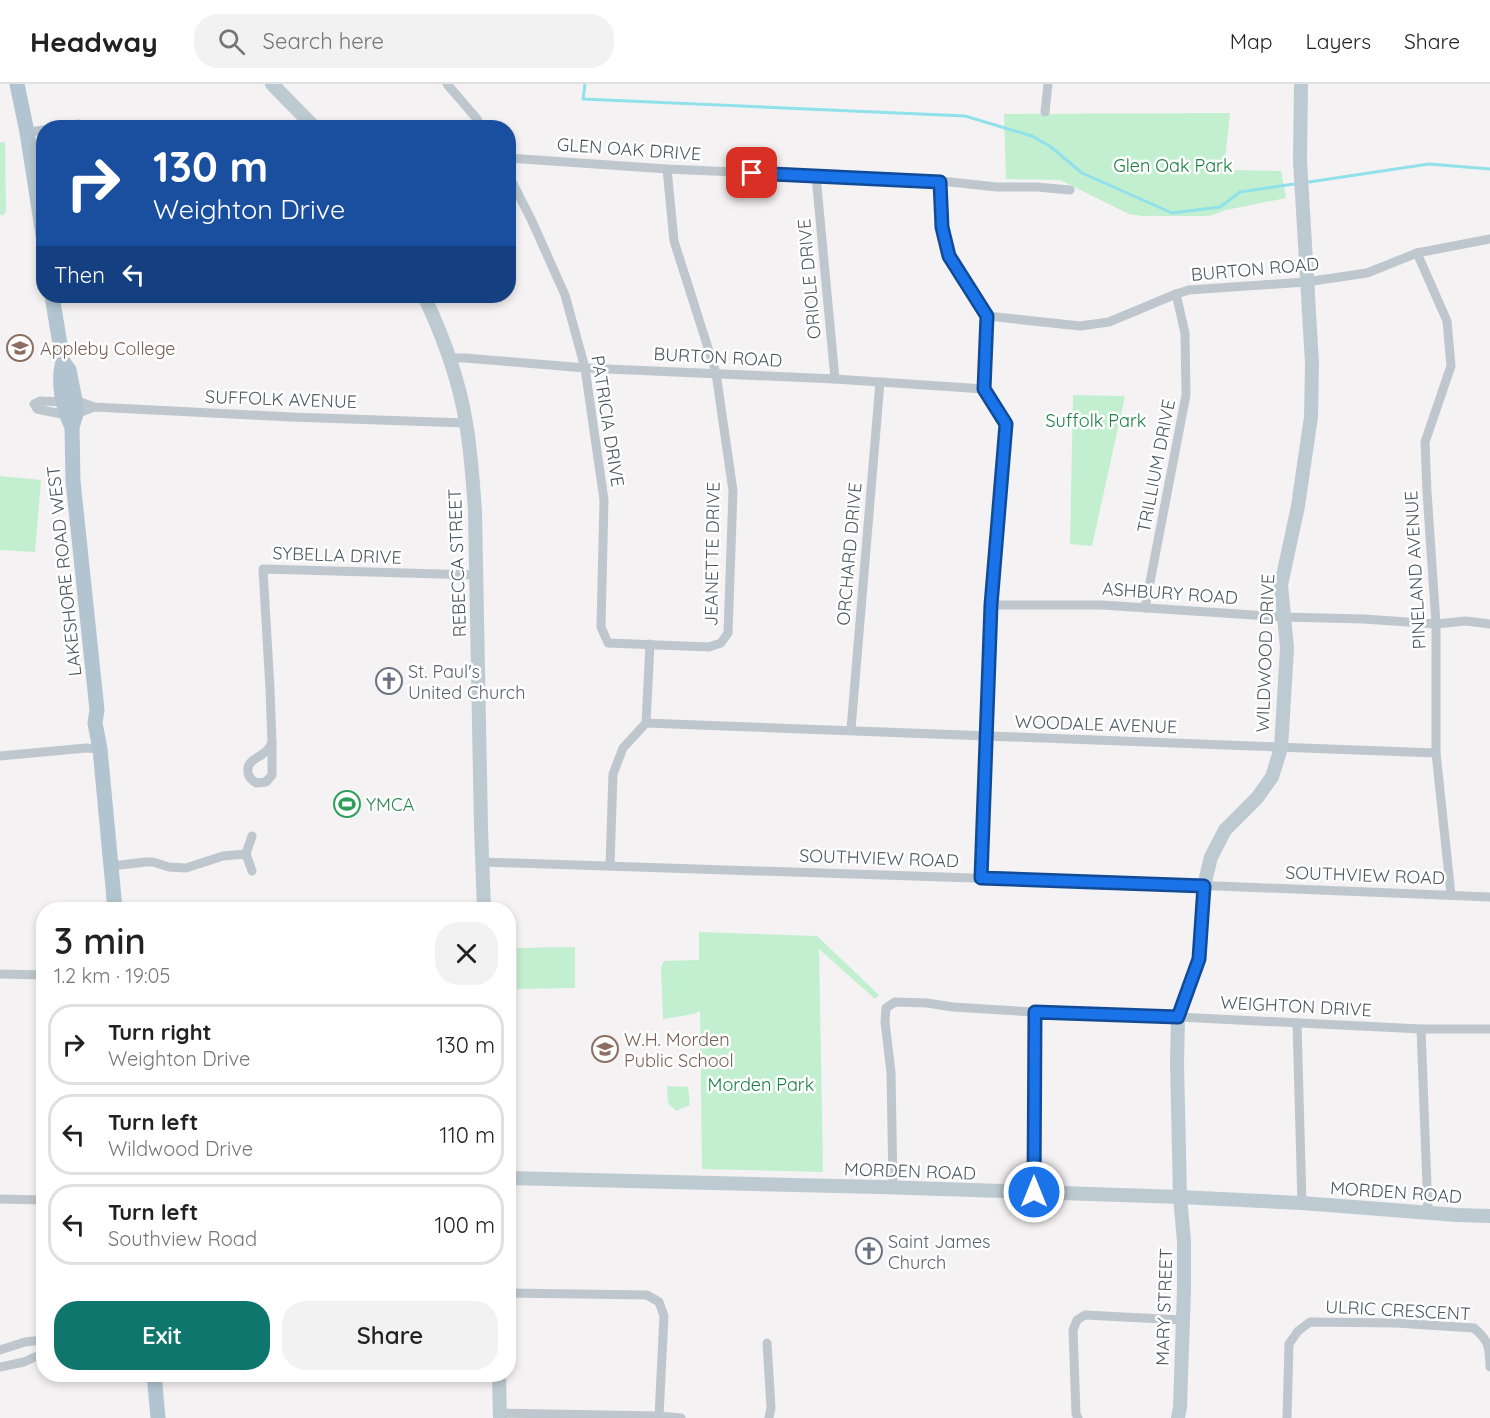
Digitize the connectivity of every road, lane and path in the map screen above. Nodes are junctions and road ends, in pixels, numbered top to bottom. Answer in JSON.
{"nodes":[{"id":1,"x":17,"y":84,"type":"edge"},
{"id":2,"x":272,"y":84,"type":"edge"},
{"id":3,"x":447,"y":84,"type":"edge"},
{"id":4,"x":1048,"y":84,"type":"edge"},
{"id":5,"x":1301,"y":84,"type":"edge"},
{"id":6,"x":1045,"y":112,"type":"dead end"},
{"id":7,"x":307,"y":120,"type":"edge"},
{"id":8,"x":478,"y":120,"type":"edge"},
{"id":9,"x":36,"y":131,"type":"edge"},
{"id":10,"x":27,"y":132,"type":"junction"},
{"id":11,"x":516,"y":159,"type":"edge"},
{"id":12,"x":667,"y":169,"type":"junction"},
{"id":13,"x":816,"y":176,"type":"junction"},
{"id":14,"x":940,"y":182,"type":"junction"},
{"id":15,"x":36,"y":190,"type":"edge"},
{"id":16,"x":516,"y":190,"type":"edge"},
{"id":17,"x":1070,"y":190,"type":"dead end"},
{"id":18,"x":1490,"y":239,"type":"edge"},
{"id":19,"x":1417,"y":254,"type":"junction"},
{"id":20,"x":1306,"y":282,"type":"junction"},
{"id":21,"x":1176,"y":294,"type":"junction"},
{"id":22,"x":53,"y":303,"type":"edge"},
{"id":23,"x":427,"y":303,"type":"edge"},
{"id":24,"x":987,"y":316,"type":"junction"},
{"id":25,"x":449,"y":358,"type":"junction"},
{"id":26,"x":585,"y":368,"type":"junction"},
{"id":27,"x":716,"y":373,"type":"junction"},
{"id":28,"x":835,"y":379,"type":"junction"},
{"id":29,"x":880,"y":382,"type":"junction"},
{"id":30,"x":984,"y":389,"type":"junction"},
{"id":31,"x":70,"y":412,"type":"junction"},
{"id":32,"x":466,"y":423,"type":"junction"},
{"id":33,"x":476,"y":575,"type":"junction"},
{"id":34,"x":991,"y":605,"type":"junction"},
{"id":35,"x":1144,"y":608,"type":"junction"},
{"id":36,"x":1284,"y":617,"type":"junction"},
{"id":37,"x":1436,"y":624,"type":"junction"},
{"id":38,"x":1490,"y":624,"type":"edge"},
{"id":39,"x":650,"y":644,"type":"junction"},
{"id":40,"x":646,"y":723,"type":"junction"},
{"id":41,"x":851,"y":729,"type":"junction"},
{"id":42,"x":986,"y":735,"type":"junction"},
{"id":43,"x":272,"y":743,"type":"dead end"},
{"id":44,"x":1281,"y":748,"type":"junction"},
{"id":45,"x":99,"y":749,"type":"junction"},
{"id":46,"x":1436,"y":753,"type":"junction"},
{"id":47,"x":0,"y":756,"type":"edge"},
{"id":48,"x":252,"y":836,"type":"dead end"},
{"id":49,"x":246,"y":854,"type":"junction"},
{"id":50,"x":483,"y":862,"type":"junction"},
{"id":51,"x":610,"y":865,"type":"junction"},
{"id":52,"x":111,"y":866,"type":"junction"},
{"id":53,"x":252,"y":871,"type":"dead end"},
{"id":54,"x":981,"y":878,"type":"junction"},
{"id":55,"x":1204,"y":886,"type":"junction"},
{"id":56,"x":1451,"y":895,"type":"junction"},
{"id":57,"x":1490,"y":897,"type":"edge"},
{"id":58,"x":114,"y":902,"type":"edge"},
{"id":59,"x":484,"y":902,"type":"edge"},
{"id":60,"x":0,"y":974,"type":"edge"},
{"id":61,"x":36,"y":975,"type":"edge"},
{"id":62,"x":1035,"y":1012,"type":"junction"},
{"id":63,"x":1178,"y":1017,"type":"junction"},
{"id":64,"x":1297,"y":1023,"type":"junction"},
{"id":65,"x":1421,"y":1029,"type":"junction"},
{"id":66,"x":1490,"y":1029,"type":"edge"},
{"id":67,"x":516,"y":1178,"type":"edge"},
{"id":68,"x":893,"y":1188,"type":"junction"},
{"id":69,"x":1034,"y":1192,"type":"junction"},
{"id":70,"x":1180,"y":1197,"type":"junction"},
{"id":71,"x":0,"y":1199,"type":"edge"},
{"id":72,"x":36,"y":1200,"type":"edge"},
{"id":73,"x":1302,"y":1203,"type":"junction"},
{"id":74,"x":1428,"y":1212,"type":"junction"},
{"id":75,"x":1490,"y":1216,"type":"edge"},
{"id":76,"x":516,"y":1293,"type":"edge"},
{"id":77,"x":1182,"y":1320,"type":"junction"},
{"id":78,"x":36,"y":1341,"type":"edge"},
{"id":79,"x":767,"y":1344,"type":"dead end"},
{"id":80,"x":0,"y":1350,"type":"edge"},
{"id":81,"x":36,"y":1357,"type":"edge"},
{"id":82,"x":0,"y":1366,"type":"edge"},
{"id":83,"x":1490,"y":1367,"type":"edge"},
{"id":84,"x":155,"y":1382,"type":"edge"},
{"id":85,"x":499,"y":1382,"type":"edge"},
{"id":86,"x":500,"y":1416,"type":"edge"},
{"id":87,"x":659,"y":1416,"type":"junction"},
{"id":88,"x":159,"y":1418,"type":"edge"},
{"id":89,"x":681,"y":1418,"type":"edge"},
{"id":90,"x":769,"y":1418,"type":"edge"},
{"id":91,"x":1078,"y":1418,"type":"edge"},
{"id":92,"x":1178,"y":1418,"type":"edge"},
{"id":93,"x":1287,"y":1418,"type":"edge"}],
"edges":[{"from":1,"to":10,"type":"main road"},
{"from":2,"to":7,"type":"street"},
{"from":3,"to":8,"type":"street"},
{"from":4,"to":6,"type":"street"},
{"from":5,"to":20,"type":"street","name":"WILDWOOD DRIVE"},
{"from":9,"to":10,"type":"street"},
{"from":10,"to":15,"type":"main road"},
{"from":11,"to":12,"type":"street","name":"GLEN OAK DRIVE"},
{"from":12,"to":13,"type":"street","name":"GLEN OAK DRIVE"},
{"from":12,"to":27,"type":"street","name":"JEANETTE DRIVE"},
{"from":13,"to":14,"type":"street","name":"GLEN OAK DRIVE"},
{"from":13,"to":28,"type":"street","name":"ORIOLE DRIVE"},
{"from":14,"to":17,"type":"street","name":"GLEN OAK DRIVE"},
{"from":14,"to":24,"type":"street"},
{"from":16,"to":26,"type":"street","name":"PATRICIA DRIVE"},
{"from":18,"to":19,"type":"street","name":"BURTON ROAD"},
{"from":19,"to":20,"type":"street","name":"BURTON ROAD"},
{"from":19,"to":37,"type":"street","name":"PINELAND AVENUE"},
{"from":20,"to":21,"type":"street","name":"BURTON ROAD"},
{"from":20,"to":36,"type":"street","name":"WILDWOOD DRIVE"},
{"from":21,"to":24,"type":"street","name":"BURTON ROAD"},
{"from":21,"to":35,"type":"street","name":"TRILLIUM DRIVE"},
{"from":22,"to":31,"type":"main road","name":"LAKESHORE ROAD WEST"},
{"from":23,"to":25,"type":"street","name":"REBECCA STREET"},
{"from":24,"to":30,"type":"street"},
{"from":25,"to":26,"type":"street","name":"BURTON ROAD"},
{"from":25,"to":32,"type":"street","name":"REBECCA STREET"},
{"from":26,"to":27,"type":"street","name":"BURTON ROAD"},
{"from":26,"to":39,"type":"street","name":"PATRICIA DRIVE"},
{"from":27,"to":28,"type":"street","name":"BURTON ROAD"},
{"from":27,"to":39,"type":"street","name":"JEANETTE DRIVE"},
{"from":28,"to":29,"type":"street","name":"BURTON ROAD"},
{"from":29,"to":30,"type":"street","name":"BURTON ROAD"},
{"from":29,"to":41,"type":"street","name":"ORCHARD DRIVE"},
{"from":30,"to":34,"type":"street"},
{"from":31,"to":32,"type":"street","name":"SUFFOLK AVENUE"},
{"from":31,"to":45,"type":"main road","name":"LAKESHORE ROAD WEST"},
{"from":32,"to":33,"type":"street","name":"REBECCA STREET"},
{"from":33,"to":43,"type":"street","name":"SYBELLA DRIVE"},
{"from":33,"to":50,"type":"street","name":"REBECCA STREET"},
{"from":34,"to":35,"type":"street","name":"ASHBURY ROAD"},
{"from":34,"to":42,"type":"street"},
{"from":35,"to":36,"type":"street","name":"ASHBURY ROAD"},
{"from":36,"to":37,"type":"street","name":"ASHBURY ROAD"},
{"from":36,"to":44,"type":"street","name":"WILDWOOD DRIVE"},
{"from":37,"to":38,"type":"street","name":"ASHBURY ROAD"},
{"from":37,"to":46,"type":"street","name":"PINELAND AVENUE"},
{"from":39,"to":40,"type":"street"},
{"from":40,"to":41,"type":"street","name":"WOODALE AVENUE"},
{"from":40,"to":51,"type":"street"},
{"from":41,"to":42,"type":"street","name":"WOODALE AVENUE"},
{"from":42,"to":44,"type":"street","name":"WOODALE AVENUE"},
{"from":42,"to":54,"type":"street"},
{"from":44,"to":46,"type":"street","name":"WOODALE AVENUE"},
{"from":44,"to":55,"type":"street","name":"WILDWOOD DRIVE"},
{"from":45,"to":47,"type":"street"},
{"from":45,"to":52,"type":"main road","name":"LAKESHORE ROAD WEST"},
{"from":46,"to":56,"type":"street","name":"PINELAND AVENUE"},
{"from":48,"to":49,"type":"street"},
{"from":49,"to":52,"type":"street"},
{"from":49,"to":53,"type":"street"},
{"from":50,"to":51,"type":"street","name":"SOUTHVIEW ROAD"},
{"from":50,"to":59,"type":"street","name":"REBECCA STREET"},
{"from":51,"to":54,"type":"street","name":"SOUTHVIEW ROAD"},
{"from":52,"to":58,"type":"main road","name":"LAKESHORE ROAD WEST"},
{"from":54,"to":55,"type":"street","name":"SOUTHVIEW ROAD"},
{"from":55,"to":56,"type":"street","name":"SOUTHVIEW ROAD"},
{"from":55,"to":63,"type":"street","name":"WILDWOOD DRIVE"},
{"from":56,"to":57,"type":"street","name":"SOUTHVIEW ROAD"},
{"from":60,"to":61,"type":"street"},
{"from":62,"to":63,"type":"street","name":"WEIGHTON DRIVE"},
{"from":62,"to":68,"type":"street","name":"WEIGHTON DRIVE"},
{"from":62,"to":69,"type":"street"},
{"from":63,"to":64,"type":"street","name":"WEIGHTON DRIVE"},
{"from":63,"to":70,"type":"street","name":"WILDWOOD DRIVE"},
{"from":64,"to":65,"type":"street","name":"WEIGHTON DRIVE"},
{"from":64,"to":73,"type":"street"},
{"from":65,"to":66,"type":"street","name":"WEIGHTON DRIVE"},
{"from":65,"to":74,"type":"street"},
{"from":67,"to":68,"type":"street","name":"MORDEN ROAD"},
{"from":68,"to":69,"type":"street","name":"MORDEN ROAD"},
{"from":69,"to":70,"type":"street","name":"MORDEN ROAD"},
{"from":70,"to":73,"type":"street","name":"MORDEN ROAD"},
{"from":70,"to":77,"type":"street","name":"MARY STREET"},
{"from":71,"to":72,"type":"street"},
{"from":73,"to":74,"type":"street","name":"MORDEN ROAD"},
{"from":74,"to":75,"type":"street","name":"MORDEN ROAD"},
{"from":76,"to":87,"type":"street"},
{"from":77,"to":91,"type":"street"},
{"from":77,"to":92,"type":"street","name":"MARY STREET"},
{"from":78,"to":80,"type":"street"},
{"from":79,"to":90,"type":"street"},
{"from":81,"to":82,"type":"street"},
{"from":83,"to":93,"type":"street","name":"ULRIC CRESCENT"},
{"from":84,"to":88,"type":"main road"},
{"from":85,"to":86,"type":"street"},
{"from":86,"to":87,"type":"street"},
{"from":87,"to":89,"type":"street"}]}
